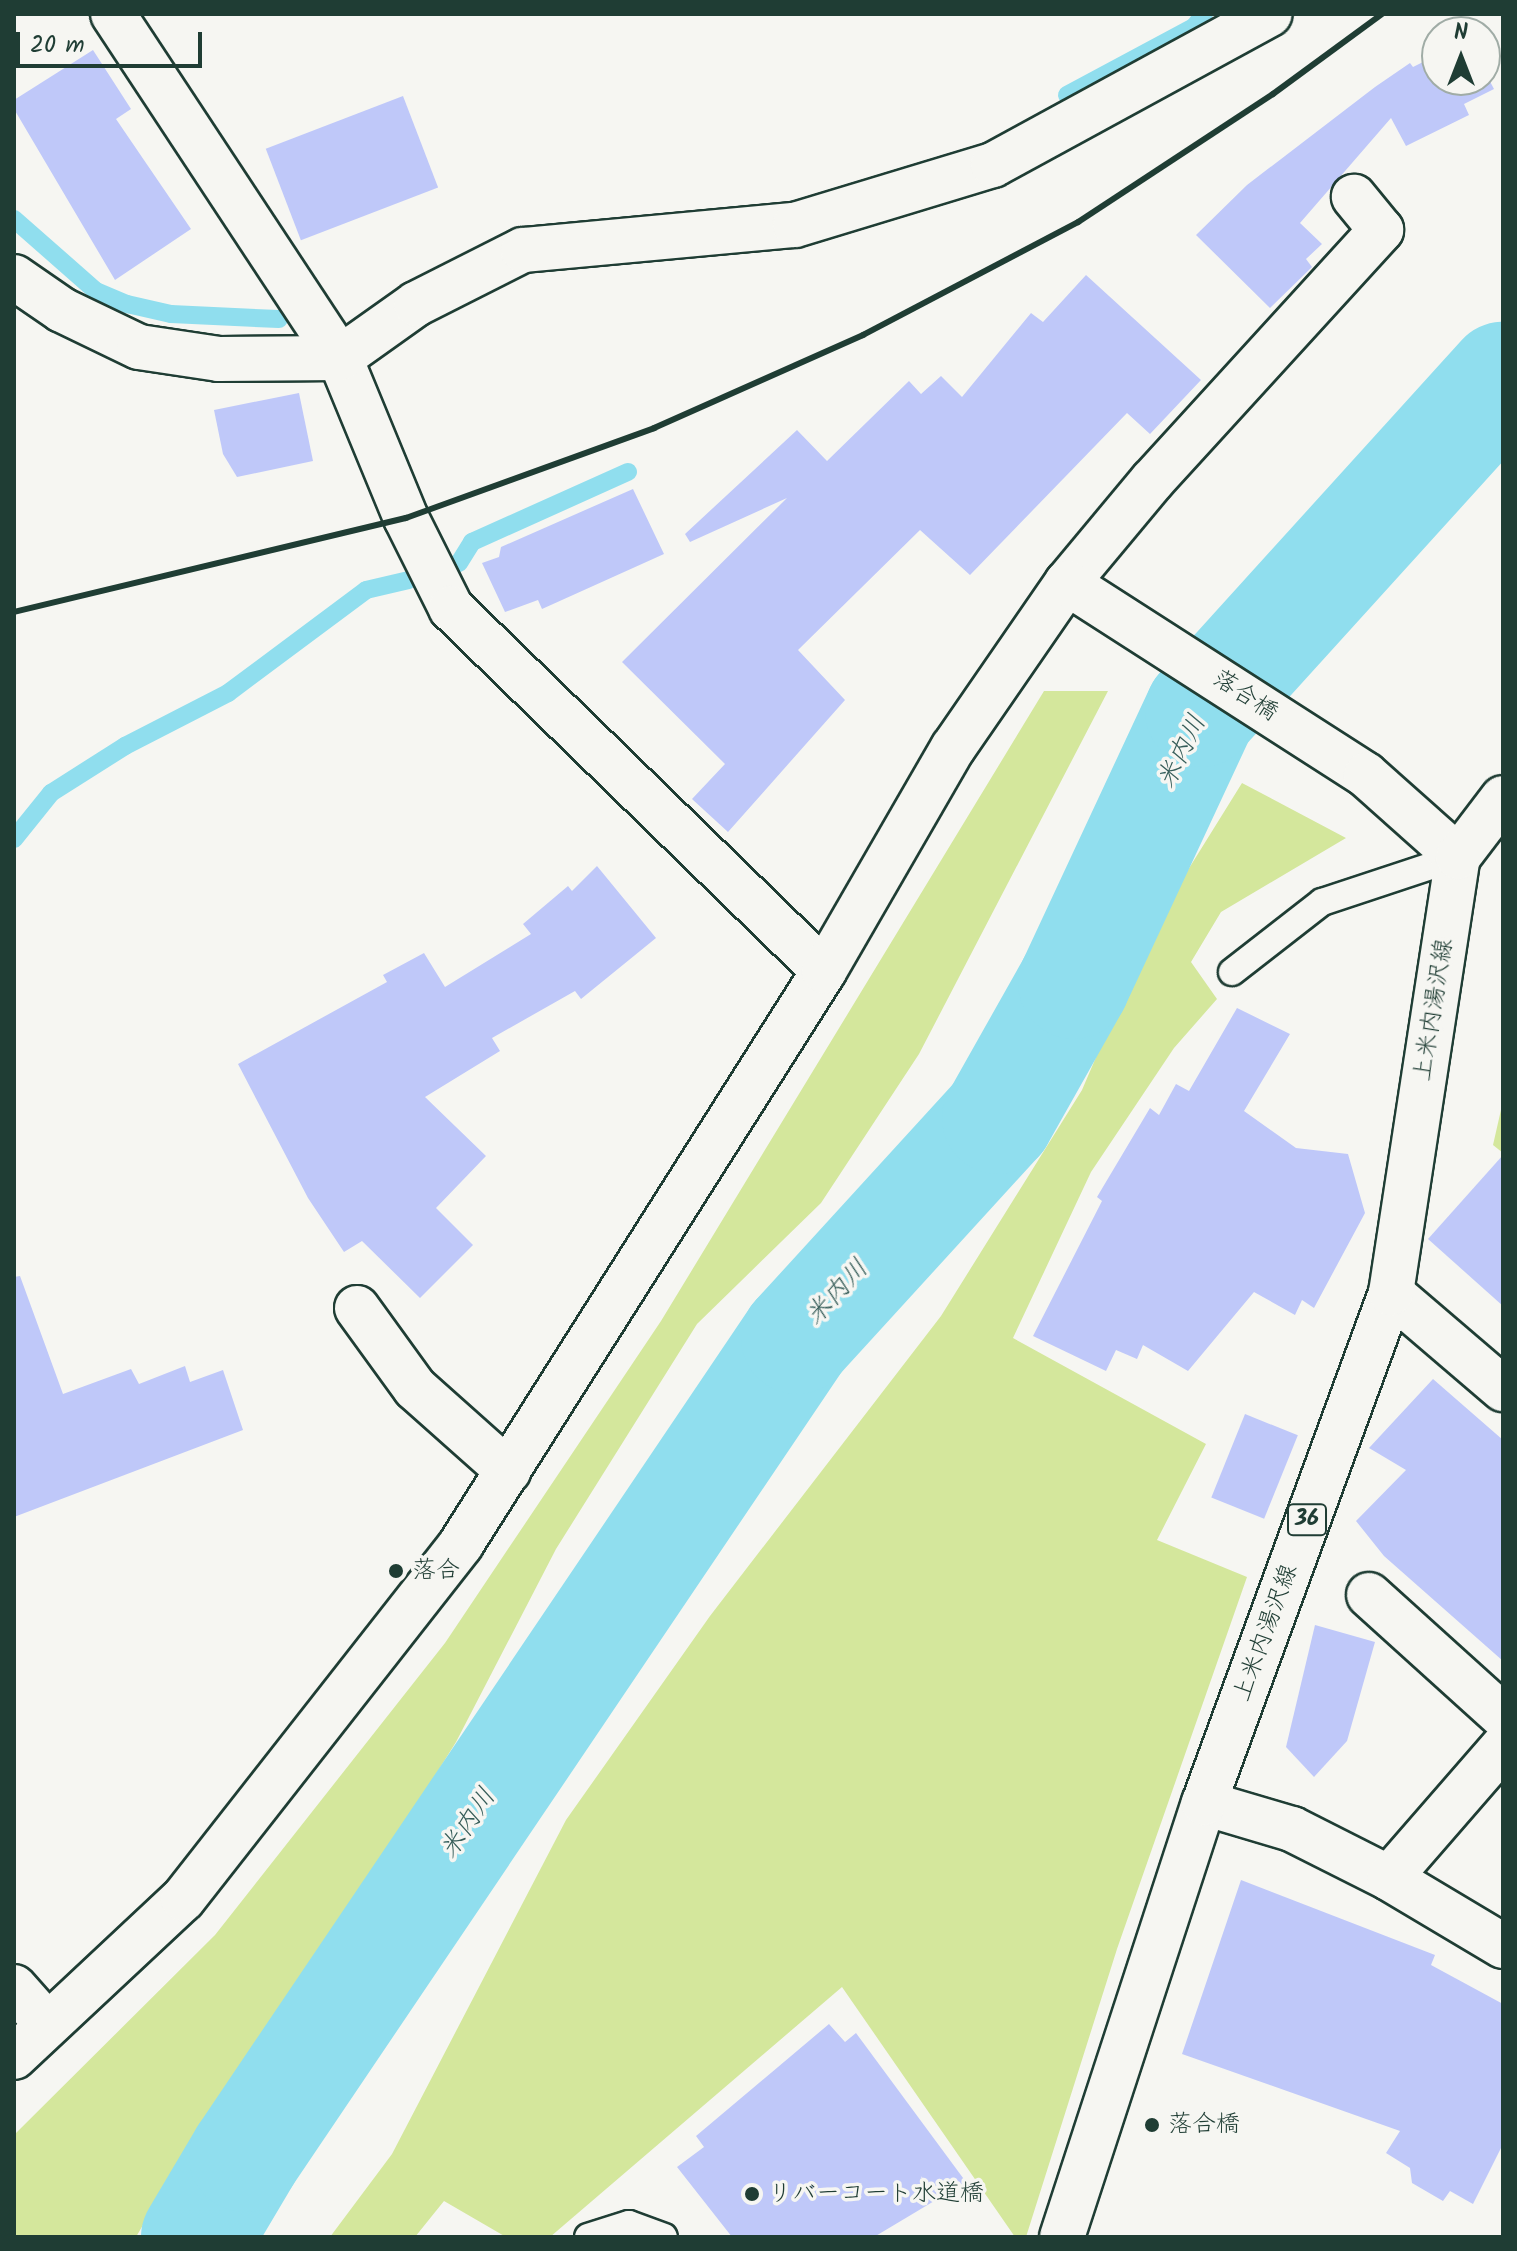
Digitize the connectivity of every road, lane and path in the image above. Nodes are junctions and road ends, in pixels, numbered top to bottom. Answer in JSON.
{"nodes":[{"id":1,"x":113,"y":14,"type":"edge"},
{"id":2,"x":1259,"y":18,"type":"edge"},
{"id":3,"x":1354,"y":197,"type":"dead end"},
{"id":4,"x":14,"y":277,"type":"edge"},
{"id":5,"x":340,"y":358,"type":"junction"},
{"id":6,"x":1067,"y":583,"type":"junction"},
{"id":7,"x":1503,"y":798,"type":"edge"},
{"id":8,"x":1458,"y":857,"type":"junction"},
{"id":9,"x":824,"y":971,"type":"junction"},
{"id":10,"x":1232,"y":972,"type":"dead end"},
{"id":11,"x":1391,"y":1293,"type":"junction"},
{"id":12,"x":357,"y":1308,"type":"dead end"},
{"id":13,"x":1503,"y":1389,"type":"edge"},
{"id":14,"x":508,"y":1471,"type":"junction"},
{"id":15,"x":1369,"y":1595,"type":"dead end"},
{"id":16,"x":1503,"y":1716,"type":"edge"},
{"id":17,"x":1503,"y":1747,"type":"edge"},
{"id":18,"x":1204,"y":1803,"type":"junction"},
{"id":19,"x":1389,"y":1878,"type":"junction"},
{"id":20,"x":1503,"y":1946,"type":"edge"},
{"id":21,"x":14,"y":1987,"type":"edge"},
{"id":22,"x":47,"y":2024,"type":"junction"},
{"id":23,"x":14,"y":2057,"type":"edge"},
{"id":24,"x":588,"y":2237,"type":"edge"},
{"id":25,"x":664,"y":2237,"type":"edge"},
{"id":26,"x":1062,"y":2237,"type":"edge"}],
"edges":[{"from":1,"to":5,"type":"street"},
{"from":2,"to":5,"type":"street"},
{"from":3,"to":6,"type":"street"},
{"from":4,"to":5,"type":"street"},
{"from":5,"to":9,"type":"street"},
{"from":6,"to":8,"type":"street","name":"落合橋"},
{"from":6,"to":9,"type":"street"},
{"from":7,"to":8,"type":"street","name":"上米内湯沢線","number":"36"},
{"from":8,"to":10,"type":"lane"},
{"from":8,"to":11,"type":"street","name":"上米内湯沢線","number":"36"},
{"from":9,"to":14,"type":"street"},
{"from":11,"to":13,"type":"street"},
{"from":11,"to":18,"type":"street","name":"上米内湯沢線","number":"36"},
{"from":12,"to":14,"type":"street"},
{"from":14,"to":22,"type":"street"},
{"from":15,"to":16,"type":"street"},
{"from":17,"to":19,"type":"street"},
{"from":18,"to":19,"type":"street"},
{"from":18,"to":26,"type":"street","name":"上米内湯沢線","number":"36"},
{"from":19,"to":20,"type":"street"},
{"from":21,"to":22,"type":"street"},
{"from":22,"to":23,"type":"street"},
{"from":24,"to":25,"type":"lane"}]}
